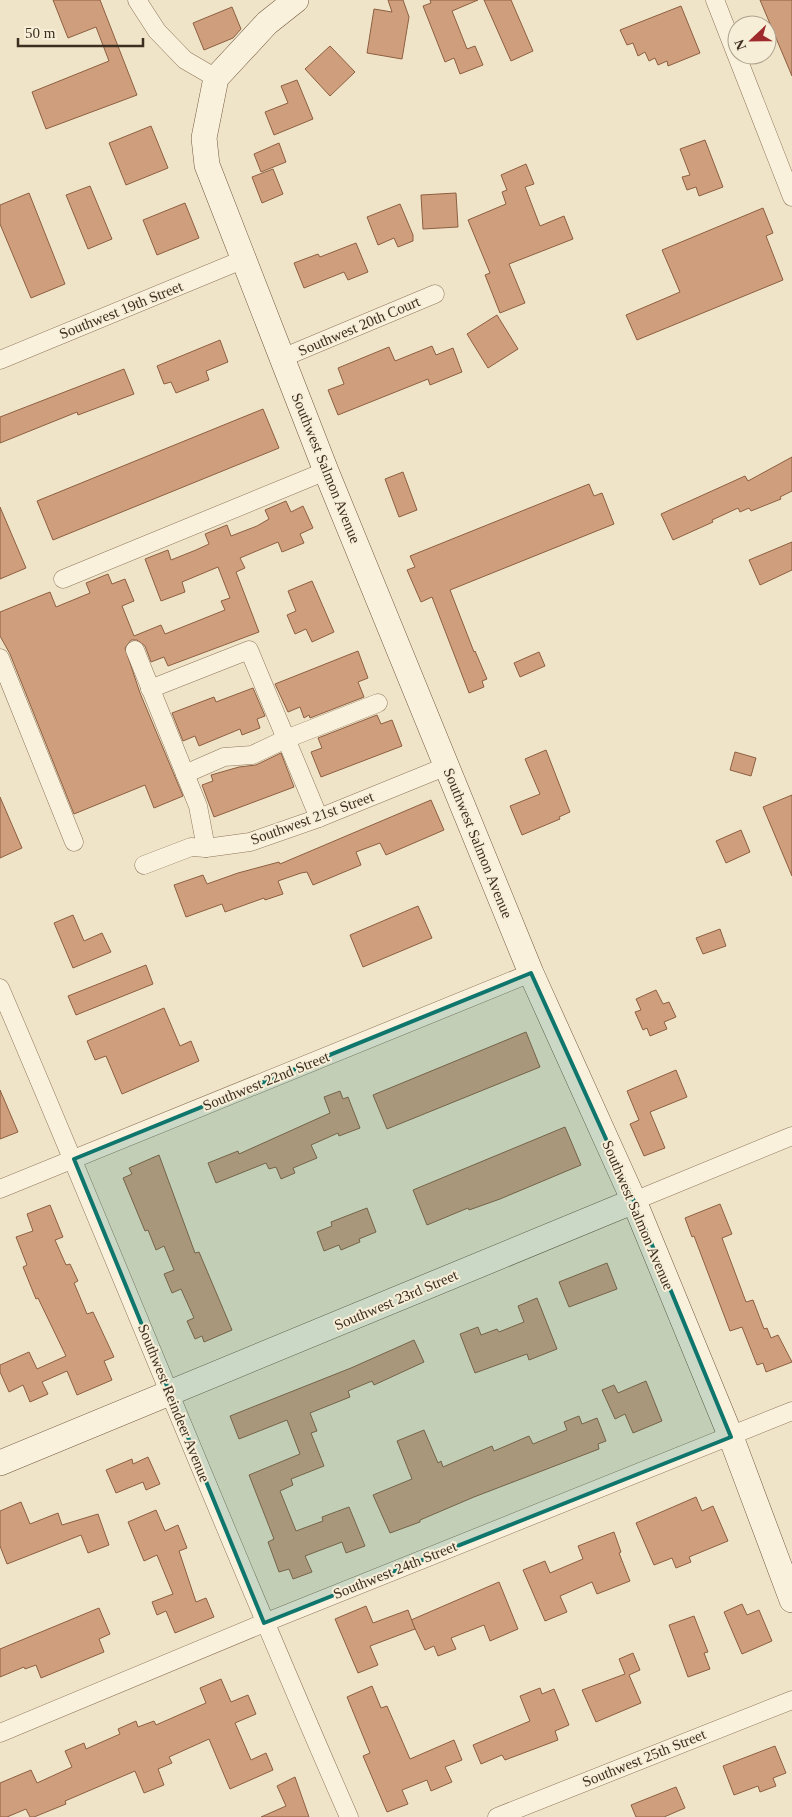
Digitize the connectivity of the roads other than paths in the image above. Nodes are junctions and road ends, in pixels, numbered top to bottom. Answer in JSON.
{"nodes":[{"id":1,"x":137,"y":0,"type":"edge"},
{"id":2,"x":296,"y":0,"type":"edge"},
{"id":3,"x":715,"y":0,"type":"edge"},
{"id":4,"x":216,"y":78,"type":"junction"},
{"id":5,"x":787,"y":168,"type":"edge"},
{"id":6,"x":792,"y":197,"type":"edge"},
{"id":7,"x":242,"y":260,"type":"junction"},
{"id":8,"x":435,"y":294,"type":"dead end"},
{"id":9,"x":282,"y":358,"type":"junction"},
{"id":10,"x":0,"y":360,"type":"edge"},
{"id":11,"x":326,"y":471,"type":"junction"},
{"id":12,"x":63,"y":579,"type":"dead end"},
{"id":13,"x":135,"y":650,"type":"dead end"},
{"id":14,"x":0,"y":658,"type":"edge"},
{"id":15,"x":150,"y":689,"type":"junction"},
{"id":16,"x":378,"y":703,"type":"dead end"},
{"id":17,"x":286,"y":739,"type":"junction"},
{"id":18,"x":447,"y":766,"type":"junction"},
{"id":19,"x":185,"y":774,"type":"junction"},
{"id":20,"x":319,"y":818,"type":"junction"},
{"id":21,"x":74,"y":842,"type":"dead end"},
{"id":22,"x":206,"y":848,"type":"junction"},
{"id":23,"x":144,"y":865,"type":"dead end"},
{"id":24,"x":531,"y":974,"type":"junction"},
{"id":25,"x":0,"y":988,"type":"edge"},
{"id":26,"x":792,"y":1136,"type":"edge"},
{"id":27,"x":74,"y":1159,"type":"junction"},
{"id":28,"x":0,"y":1189,"type":"edge"},
{"id":29,"x":634,"y":1201,"type":"junction"},
{"id":30,"x":170,"y":1393,"type":"junction"},
{"id":31,"x":792,"y":1411,"type":"edge"},
{"id":32,"x":730,"y":1437,"type":"junction"},
{"id":33,"x":0,"y":1463,"type":"edge"},
{"id":34,"x":792,"y":1600,"type":"edge"},
{"id":35,"x":264,"y":1623,"type":"junction"},
{"id":36,"x":792,"y":1700,"type":"edge"},
{"id":37,"x":0,"y":1732,"type":"edge"},
{"id":38,"x":349,"y":1817,"type":"edge"},
{"id":39,"x":497,"y":1817,"type":"edge"}],
"edges":[{"from":1,"to":4,"type":"street"},
{"from":2,"to":4,"type":"main road"},
{"from":3,"to":5,"type":"street"},
{"from":4,"to":7,"type":"main road","name":"Southwest Salmon Avenue"},
{"from":5,"to":6,"type":"street"},
{"from":7,"to":9,"type":"main road","name":"Southwest Salmon Avenue"},
{"from":7,"to":10,"type":"street","name":"Southwest 19th Street"},
{"from":8,"to":9,"type":"street","name":"Southwest 20th Court"},
{"from":9,"to":11,"type":"main road","name":"Southwest Salmon Avenue"},
{"from":11,"to":12,"type":"street"},
{"from":11,"to":18,"type":"main road","name":"Southwest Salmon Avenue"},
{"from":13,"to":15,"type":"street"},
{"from":14,"to":21,"type":"street"},
{"from":15,"to":17,"type":"street"},
{"from":15,"to":19,"type":"street"},
{"from":16,"to":17,"type":"street"},
{"from":17,"to":19,"type":"street"},
{"from":17,"to":20,"type":"street"},
{"from":18,"to":20,"type":"street","name":"Southwest 21st Street"},
{"from":18,"to":24,"type":"main road","name":"Southwest Salmon Avenue"},
{"from":19,"to":22,"type":"street"},
{"from":20,"to":22,"type":"street","name":"Southwest 21st Street"},
{"from":22,"to":23,"type":"street","name":"Southwest 21st Street"},
{"from":24,"to":27,"type":"street","name":"Southwest 22nd Street"},
{"from":24,"to":29,"type":"main road","name":"Southwest Salmon Avenue"},
{"from":25,"to":27,"type":"street","name":"Southwest Reindeer Avenue"},
{"from":26,"to":29,"type":"street","name":"Southwest 23rd Street"},
{"from":27,"to":28,"type":"street","name":"Southwest 22nd Street"},
{"from":27,"to":30,"type":"street","name":"Southwest Reindeer Avenue"},
{"from":29,"to":30,"type":"main road","name":"Southwest 23rd Street"},
{"from":29,"to":32,"type":"main road","name":"Southwest Salmon Avenue"},
{"from":30,"to":33,"type":"main road","name":"Southwest 23rd Street"},
{"from":30,"to":35,"type":"street","name":"Southwest Reindeer Avenue"},
{"from":31,"to":32,"type":"street","name":"Southwest 24th Street"},
{"from":32,"to":34,"type":"main road","name":"Southwest Salmon Avenue"},
{"from":32,"to":35,"type":"street","name":"Southwest 24th Street"},
{"from":35,"to":37,"type":"street","name":"Southwest 24th Street"},
{"from":35,"to":38,"type":"street","name":"Southwest Reindeer Avenue"},
{"from":36,"to":39,"type":"street","name":"Southwest 25th Street"}]}
